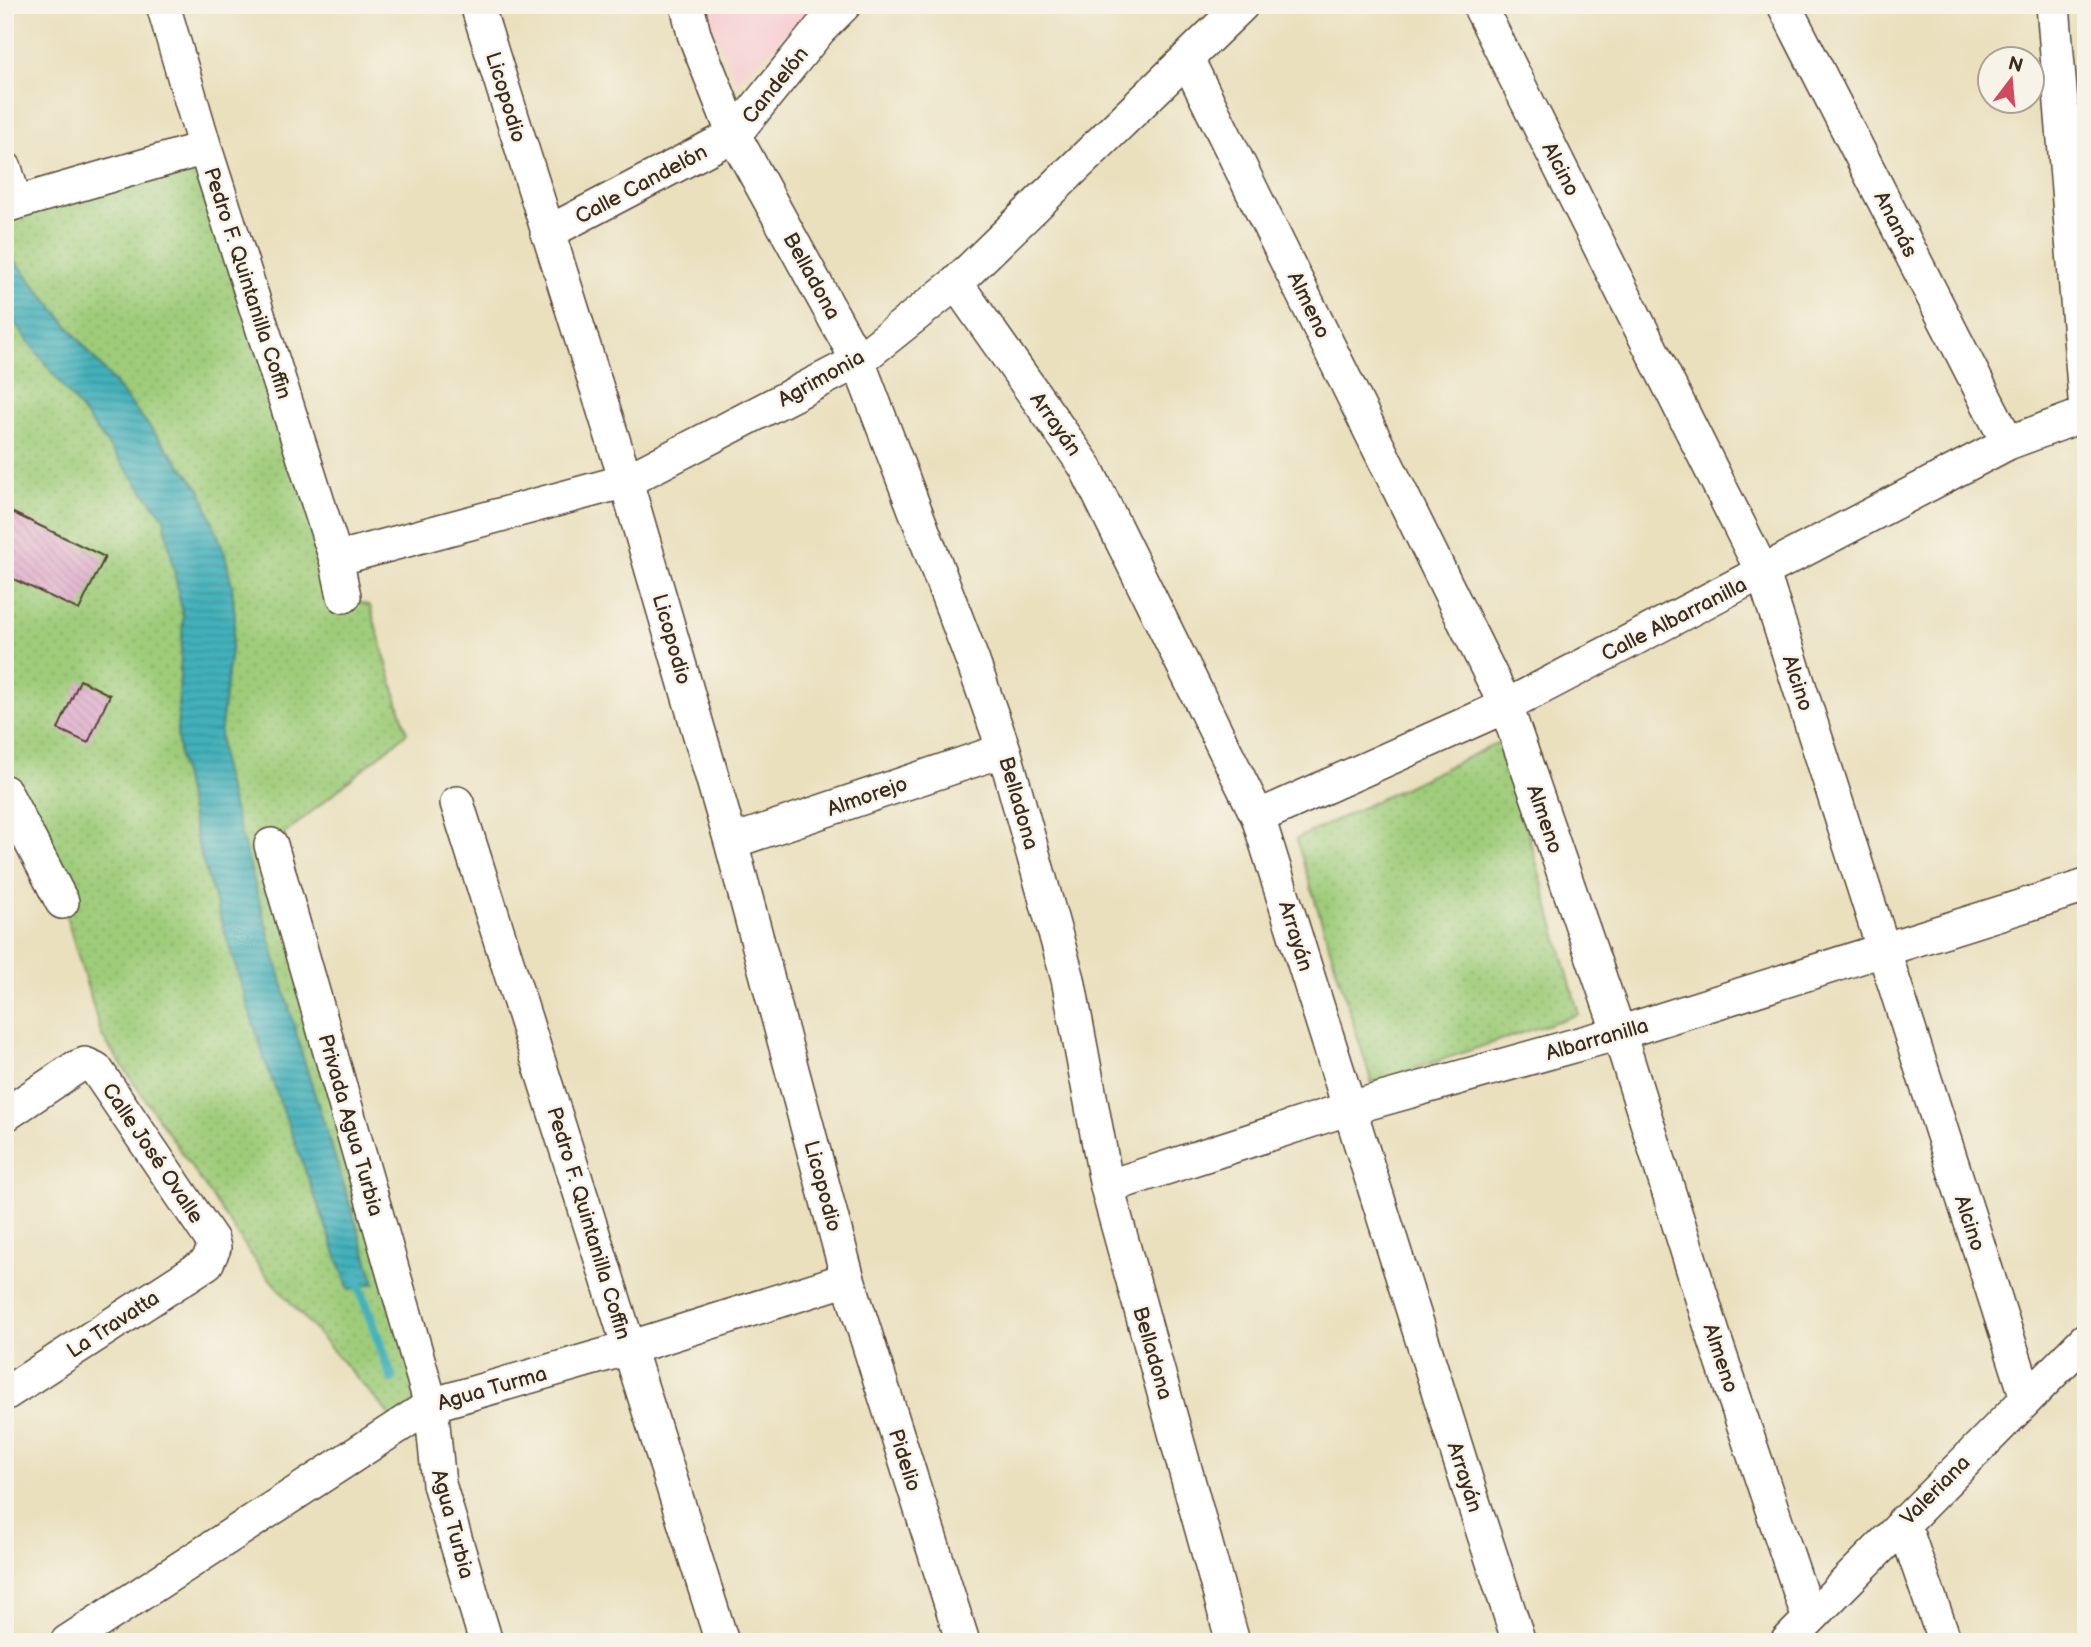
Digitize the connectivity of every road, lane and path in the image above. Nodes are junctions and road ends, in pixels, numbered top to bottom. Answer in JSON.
{"nodes":[{"id":1,"x":163,"y":5,"type":"edge"},
{"id":2,"x":477,"y":5,"type":"edge"},
{"id":3,"x":687,"y":5,"type":"edge"},
{"id":4,"x":844,"y":5,"type":"edge"},
{"id":5,"x":1242,"y":5,"type":"edge"},
{"id":6,"x":1479,"y":5,"type":"edge"},
{"id":7,"x":1784,"y":5,"type":"edge"},
{"id":8,"x":2053,"y":5,"type":"edge"},
{"id":9,"x":1187,"y":59,"type":"junction"},
{"id":10,"x":734,"y":135,"type":"junction"},
{"id":11,"x":205,"y":148,"type":"junction"},
{"id":12,"x":5,"y":168,"type":"edge"},
{"id":13,"x":10,"y":204,"type":"edge"},
{"id":14,"x":547,"y":233,"type":"junction"},
{"id":15,"x":956,"y":283,"type":"junction"},
{"id":16,"x":858,"y":361,"type":"junction"},
{"id":17,"x":2086,"y":413,"type":"edge"},
{"id":18,"x":2008,"y":443,"type":"junction"},
{"id":19,"x":626,"y":481,"type":"junction"},
{"id":20,"x":336,"y":559,"type":"junction"},
{"id":21,"x":1763,"y":573,"type":"junction"},
{"id":22,"x":344,"y":596,"type":"dead end"},
{"id":23,"x":1506,"y":706,"type":"junction"},
{"id":24,"x":1004,"y":750,"type":"junction"},
{"id":25,"x":5,"y":792,"type":"edge"},
{"id":26,"x":457,"y":803,"type":"dead end"},
{"id":27,"x":1258,"y":817,"type":"junction"},
{"id":28,"x":731,"y":842,"type":"junction"},
{"id":29,"x":271,"y":845,"type":"dead end"},
{"id":30,"x":2086,"y":886,"type":"edge"},
{"id":31,"x":62,"y":902,"type":"dead end"},
{"id":32,"x":1884,"y":951,"type":"junction"},
{"id":33,"x":1619,"y":1033,"type":"junction"},
{"id":34,"x":1350,"y":1108,"type":"junction"},
{"id":35,"x":5,"y":1115,"type":"edge"},
{"id":36,"x":1107,"y":1187,"type":"junction"},
{"id":37,"x":214,"y":1248,"type":"joint"},
{"id":38,"x":848,"y":1279,"type":"junction"},
{"id":39,"x":2085,"y":1341,"type":"edge"},
{"id":40,"x":629,"y":1348,"type":"junction"},
{"id":41,"x":5,"y":1394,"type":"edge"},
{"id":42,"x":2027,"y":1398,"type":"junction"},
{"id":43,"x":431,"y":1405,"type":"junction"},
{"id":44,"x":1903,"y":1522,"type":"junction"},
{"id":45,"x":1798,"y":1630,"type":"edge"},
{"id":46,"x":67,"y":1642,"type":"edge"},
{"id":47,"x":485,"y":1642,"type":"edge"},
{"id":48,"x":722,"y":1642,"type":"edge"},
{"id":49,"x":963,"y":1642,"type":"edge"},
{"id":50,"x":1233,"y":1642,"type":"edge"},
{"id":51,"x":1519,"y":1642,"type":"edge"},
{"id":52,"x":1945,"y":1642,"type":"edge"}],
"edges":[{"from":1,"to":11,"type":"street","name":"Pedro F. Quintanilla Coffin"},
{"from":2,"to":14,"type":"street","name":"Licopodio"},
{"from":3,"to":10,"type":"street","name":"Belladona"},
{"from":4,"to":10,"type":"street","name":"Candelón"},
{"from":5,"to":9,"type":"street","name":"Agrimonia"},
{"from":6,"to":21,"type":"street","name":"Alcino"},
{"from":7,"to":18,"type":"street","name":"Ananás"},
{"from":8,"to":17,"type":"street"},
{"from":9,"to":15,"type":"street","name":"Agrimonia"},
{"from":9,"to":23,"type":"street","name":"Almeno"},
{"from":10,"to":14,"type":"street","name":"Calle Candelón"},
{"from":10,"to":16,"type":"street","name":"Belladona"},
{"from":11,"to":13,"type":"street"},
{"from":11,"to":20,"type":"street","name":"Pedro F. Quintanilla Coffin"},
{"from":12,"to":13,"type":"street"},
{"from":14,"to":19,"type":"street","name":"Licopodio"},
{"from":15,"to":16,"type":"street","name":"Agrimonia"},
{"from":15,"to":27,"type":"street","name":"Arrayán"},
{"from":16,"to":19,"type":"street","name":"Agrimonia"},
{"from":16,"to":24,"type":"street","name":"Belladona"},
{"from":17,"to":18,"type":"street","name":"Calle Albarranilla"},
{"from":18,"to":21,"type":"street","name":"Calle Albarranilla"},
{"from":19,"to":20,"type":"street","name":"Agrimonia"},
{"from":19,"to":28,"type":"street","name":"Licopodio"},
{"from":20,"to":22,"type":"street","name":"Pedro F. Quintanilla Coffin"},
{"from":21,"to":23,"type":"street","name":"Calle Albarranilla"},
{"from":21,"to":32,"type":"street","name":"Alcino"},
{"from":23,"to":27,"type":"street","name":"Calle Albarranilla"},
{"from":23,"to":33,"type":"street","name":"Almeno"},
{"from":24,"to":28,"type":"street","name":"Almorejo"},
{"from":24,"to":36,"type":"street","name":"Belladona"},
{"from":25,"to":31,"type":"street"},
{"from":26,"to":40,"type":"street","name":"Pedro F. Quintanilla Coffin"},
{"from":27,"to":34,"type":"street","name":"Arrayán"},
{"from":28,"to":38,"type":"street","name":"Licopodio"},
{"from":29,"to":43,"type":"street","name":"Privada Agua Turbia"},
{"from":30,"to":32,"type":"street","name":"Albarranilla"},
{"from":32,"to":33,"type":"street","name":"Albarranilla"},
{"from":32,"to":42,"type":"street","name":"Alcino"},
{"from":33,"to":34,"type":"street","name":"Albarranilla"},
{"from":33,"to":45,"type":"street","name":"Almeno"},
{"from":34,"to":36,"type":"street","name":"Albarranilla"},
{"from":34,"to":51,"type":"street","name":"Arrayán"},
{"from":35,"to":37,"type":"street","name":"Calle José Ovalle"},
{"from":36,"to":50,"type":"street","name":"Belladona"},
{"from":37,"to":41,"type":"street","name":"La Travatta"},
{"from":38,"to":40,"type":"street","name":"Agua Turma"},
{"from":38,"to":49,"type":"street","name":"Pidelio"},
{"from":39,"to":42,"type":"street","name":"Valeriana"},
{"from":40,"to":43,"type":"street","name":"Agua Turma"},
{"from":40,"to":48,"type":"street","name":"Pedro F. Quintanilla Coffin"},
{"from":42,"to":44,"type":"street","name":"Valeriana"},
{"from":43,"to":46,"type":"street","name":"Agua Turma"},
{"from":43,"to":47,"type":"street","name":"Agua Turbia"},
{"from":44,"to":45,"type":"street","name":"Valeriana"},
{"from":44,"to":52,"type":"street"}]}
